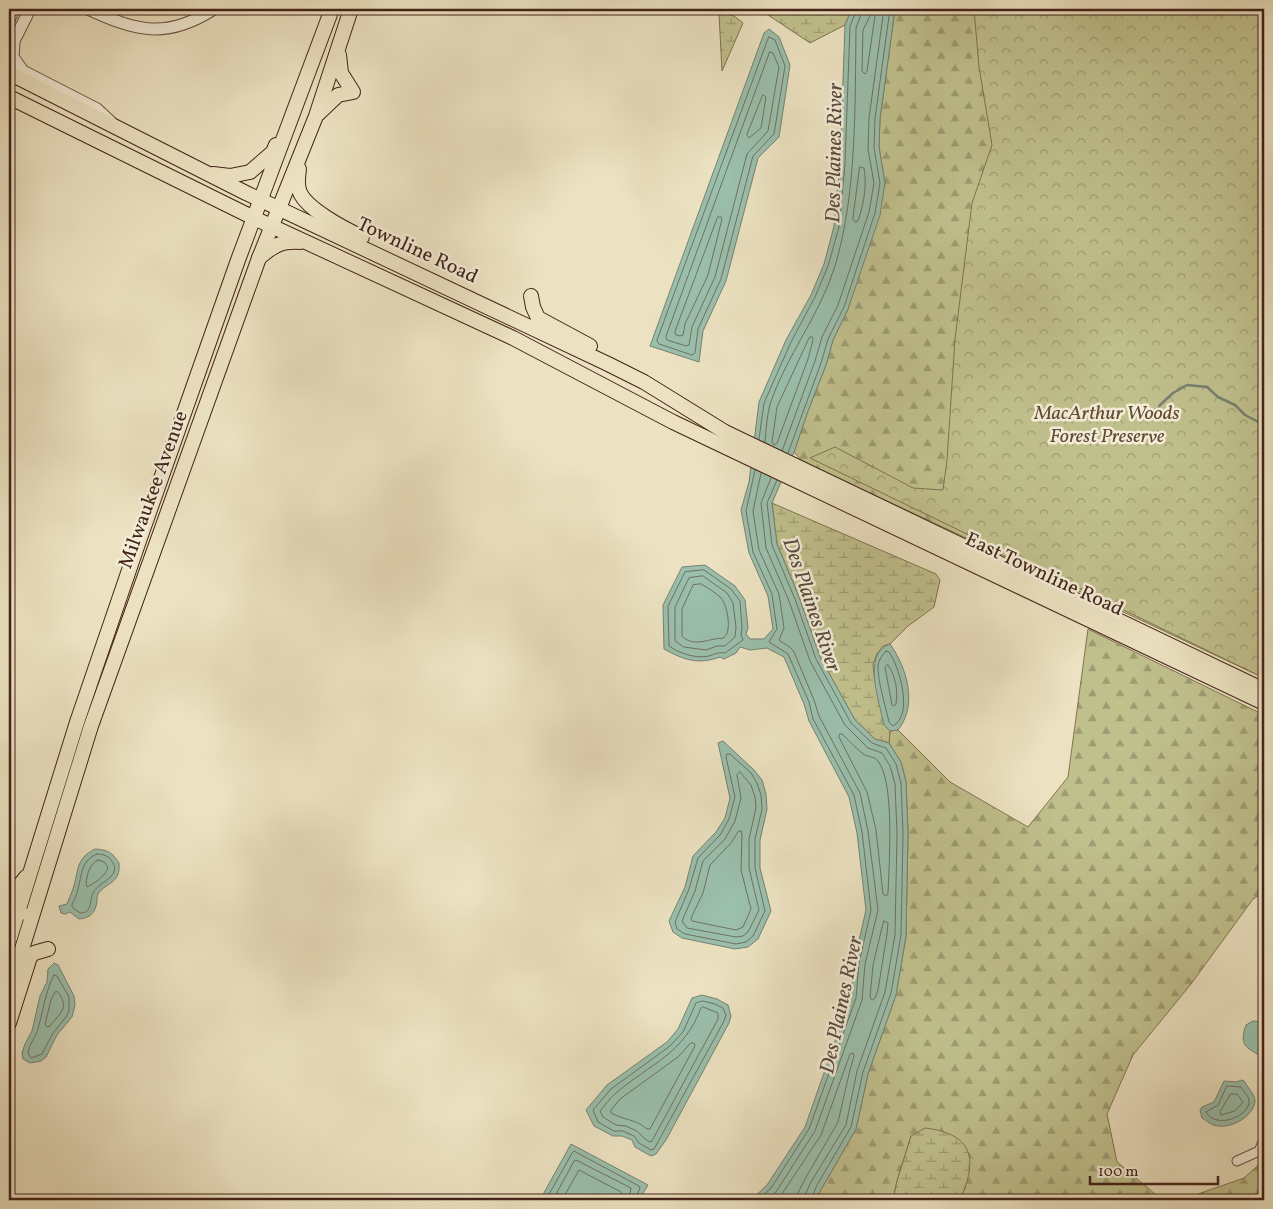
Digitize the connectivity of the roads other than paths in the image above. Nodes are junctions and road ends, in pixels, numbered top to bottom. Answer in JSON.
{"nodes":[{"id":1,"x":14,"y":9,"type":"edge"},
{"id":2,"x":30,"y":9,"type":"edge"},
{"id":3,"x":88,"y":9,"type":"edge"},
{"id":4,"x":214,"y":9,"type":"edge"},
{"id":5,"x":332,"y":9,"type":"edge"},
{"id":6,"x":352,"y":10,"type":"edge"},
{"id":7,"x":9,"y":20,"type":"edge"},
{"id":8,"x":11,"y":44,"type":"edge"},
{"id":9,"x":339,"y":46,"type":"junction"},
{"id":10,"x":312,"y":61,"type":"junction"},
{"id":11,"x":9,"y":73,"type":"edge"},
{"id":12,"x":9,"y":97,"type":"edge"},
{"id":13,"x":316,"y":116,"type":"junction"},
{"id":14,"x":116,"y":128,"type":"junction"},
{"id":15,"x":299,"y":161,"type":"junction"},
{"id":16,"x":206,"y":174,"type":"junction"},
{"id":17,"x":261,"y":200,"type":"junction"},
{"id":18,"x":279,"y":208,"type":"junction"},
{"id":19,"x":254,"y":218,"type":"junction"},
{"id":20,"x":271,"y":226,"type":"junction"},
{"id":21,"x":303,"y":242,"type":"junction"},
{"id":22,"x":259,"y":258,"type":"junction"},
{"id":23,"x":531,"y":296,"type":"dead end"},
{"id":24,"x":499,"y":311,"type":"junction"},
{"id":25,"x":644,"y":382,"type":"junction"},
{"id":26,"x":723,"y":438,"type":"junction"},
{"id":27,"x":806,"y":478,"type":"junction"},
{"id":28,"x":1264,"y":690,"type":"edge"},
{"id":29,"x":1264,"y":703,"type":"edge"},
{"id":30,"x":30,"y":872,"type":"junction"},
{"id":31,"x":9,"y":893,"type":"edge"},
{"id":32,"x":13,"y":910,"type":"edge"},
{"id":33,"x":33,"y":917,"type":"junction"},
{"id":34,"x":9,"y":939,"type":"edge"},
{"id":35,"x":24,"y":942,"type":"junction"},
{"id":36,"x":48,"y":949,"type":"dead end"},
{"id":37,"x":9,"y":991,"type":"edge"},
{"id":38,"x":9,"y":1023,"type":"edge"},
{"id":39,"x":1264,"y":1140,"type":"edge"},
{"id":40,"x":1237,"y":1161,"type":"dead end"}],
"edges":[{"from":1,"to":7,"type":"street"},
{"from":2,"to":8,"type":"street"},
{"from":3,"to":4,"type":"street"},
{"from":5,"to":10,"type":"main road","name":"Milwaukee Avenue"},
{"from":6,"to":9,"type":"main road","name":"Milwaukee Avenue"},
{"from":8,"to":14,"type":"street"},
{"from":9,"to":13,"type":"main road","name":"Milwaukee Avenue"},
{"from":9,"to":13,"type":"main road"},
{"from":10,"to":16,"type":"main road"},
{"from":10,"to":17,"type":"main road","name":"Milwaukee Avenue"},
{"from":11,"to":14,"type":"main road","name":"Townline Road"},
{"from":12,"to":19,"type":"main road","name":"Townline Road"},
{"from":13,"to":15,"type":"main road","name":"Milwaukee Avenue"},
{"from":14,"to":16,"type":"main road","name":"Townline Road"},
{"from":15,"to":18,"type":"main road","name":"Milwaukee Avenue"},
{"from":15,"to":24,"type":"main road"},
{"from":16,"to":17,"type":"main road","name":"Townline Road"},
{"from":17,"to":18,"type":"main road","name":"Townline Road"},
{"from":17,"to":19,"type":"main road","name":"Milwaukee Avenue"},
{"from":18,"to":20,"type":"main road","name":"Milwaukee Avenue"},
{"from":18,"to":24,"type":"main road","name":"Townline Road"},
{"from":19,"to":20,"type":"main road","name":"Townline Road"},
{"from":19,"to":30,"type":"main road","name":"Milwaukee Avenue"},
{"from":20,"to":21,"type":"main road","name":"Townline Road"},
{"from":20,"to":22,"type":"main road","name":"Milwaukee Avenue"},
{"from":21,"to":22,"type":"main road"},
{"from":21,"to":26,"type":"main road","name":"Townline Road"},
{"from":22,"to":33,"type":"main road","name":"Milwaukee Avenue"},
{"from":23,"to":25,"type":"main road"},
{"from":24,"to":25,"type":"main road","name":"Townline Road"},
{"from":25,"to":26,"type":"main road","name":"Townline Road"},
{"from":26,"to":27,"type":"main road","name":"Townline Road"},
{"from":27,"to":28,"type":"main road","name":"East Townline Road"},
{"from":27,"to":29,"type":"main road","name":"East Townline Road"},
{"from":30,"to":31,"type":"main road"},
{"from":30,"to":32,"type":"main road","name":"Milwaukee Avenue"},
{"from":32,"to":33,"type":"street"},
{"from":32,"to":34,"type":"main road","name":"Milwaukee Avenue"},
{"from":33,"to":35,"type":"main road","name":"Milwaukee Avenue"},
{"from":34,"to":35,"type":"street"},
{"from":35,"to":37,"type":"main road","name":"Milwaukee Avenue"},
{"from":36,"to":38,"type":"main road"},
{"from":39,"to":40,"type":"street"}]}
